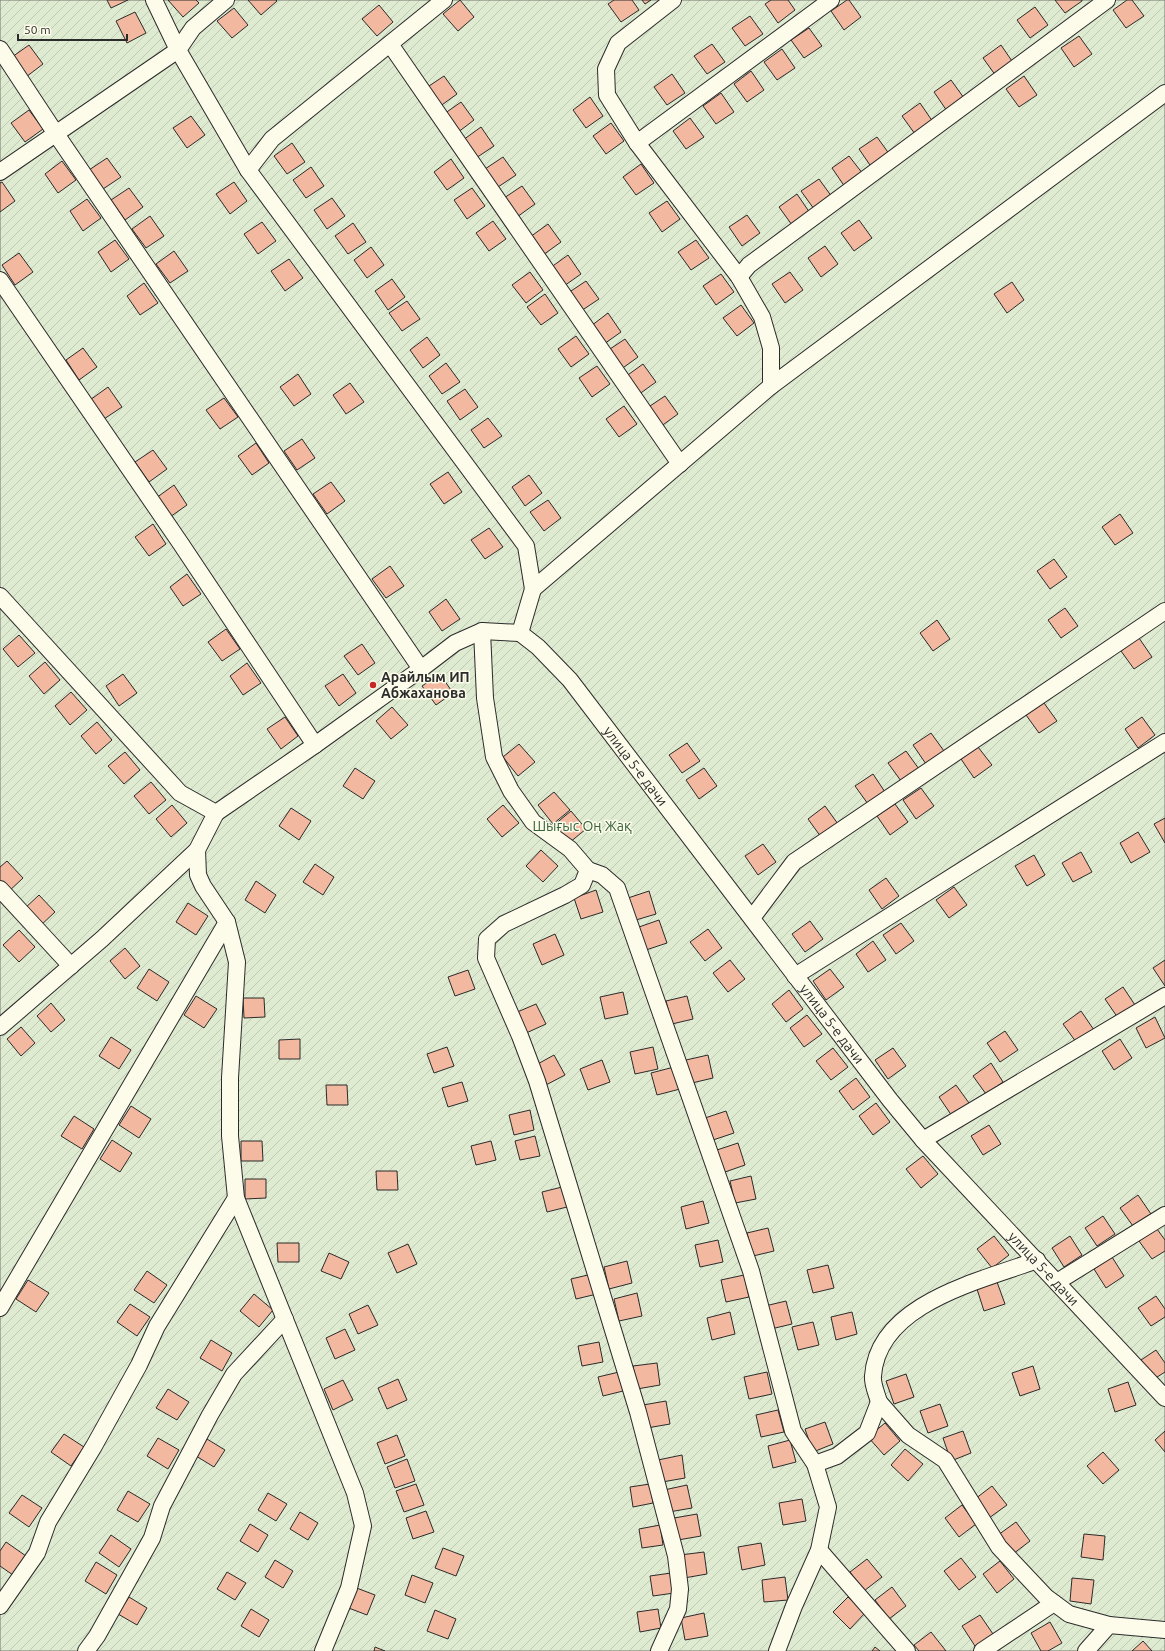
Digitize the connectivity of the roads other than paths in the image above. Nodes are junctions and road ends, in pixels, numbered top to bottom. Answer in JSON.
{"nodes":[{"id":1,"x":154,"y":0,"type":"edge"},
{"id":2,"x":226,"y":0,"type":"edge"},
{"id":3,"x":444,"y":0,"type":"edge"},
{"id":4,"x":673,"y":0,"type":"edge"},
{"id":5,"x":831,"y":0,"type":"edge"},
{"id":6,"x":1107,"y":0,"type":"edge"},
{"id":7,"x":390,"y":44,"type":"junction"},
{"id":8,"x":0,"y":49,"type":"edge"},
{"id":9,"x":178,"y":50,"type":"junction"},
{"id":10,"x":1165,"y":93,"type":"edge"},
{"id":11,"x":56,"y":134,"type":"junction"},
{"id":12,"x":637,"y":142,"type":"junction"},
{"id":13,"x":248,"y":170,"type":"junction"},
{"id":14,"x":0,"y":172,"type":"edge"},
{"id":15,"x":739,"y":277,"type":"junction"},
{"id":16,"x":0,"y":280,"type":"edge"},
{"id":17,"x":771,"y":386,"type":"junction"},
{"id":18,"x":680,"y":464,"type":"junction"},
{"id":19,"x":534,"y":589,"type":"junction"},
{"id":20,"x":0,"y":596,"type":"edge"},
{"id":21,"x":1165,"y":611,"type":"edge"},
{"id":22,"x":482,"y":631,"type":"junction"},
{"id":23,"x":520,"y":632,"type":"junction"},
{"id":24,"x":421,"y":669,"type":"junction"},
{"id":25,"x":1165,"y":742,"type":"edge"},
{"id":26,"x":315,"y":745,"type":"junction"},
{"id":27,"x":216,"y":813,"type":"junction"},
{"id":28,"x":197,"y":850,"type":"junction"},
{"id":29,"x":588,"y":870,"type":"junction"},
{"id":30,"x":0,"y":888,"type":"edge"},
{"id":31,"x":752,"y":918,"type":"junction"},
{"id":32,"x":227,"y":922,"type":"junction"},
{"id":33,"x":71,"y":966,"type":"junction"},
{"id":34,"x":795,"y":976,"type":"junction"},
{"id":35,"x":1165,"y":996,"type":"edge"},
{"id":36,"x":0,"y":1027,"type":"edge"},
{"id":37,"x":923,"y":1140,"type":"junction"},
{"id":38,"x":236,"y":1198,"type":"junction"},
{"id":39,"x":1165,"y":1215,"type":"edge"},
{"id":40,"x":1037,"y":1260,"type":"junction"},
{"id":41,"x":1057,"y":1282,"type":"junction"},
{"id":42,"x":0,"y":1308,"type":"edge"},
{"id":43,"x":285,"y":1319,"type":"junction"},
{"id":44,"x":1164,"y":1394,"type":"edge"},
{"id":45,"x":879,"y":1402,"type":"junction"},
{"id":46,"x":815,"y":1464,"type":"junction"},
{"id":47,"x":819,"y":1550,"type":"junction"},
{"id":48,"x":1054,"y":1603,"type":"junction"},
{"id":49,"x":0,"y":1606,"type":"edge"},
{"id":50,"x":1109,"y":1625,"type":"junction"},
{"id":51,"x":1165,"y":1630,"type":"edge"},
{"id":52,"x":86,"y":1651,"type":"edge"},
{"id":53,"x":323,"y":1651,"type":"edge"},
{"id":54,"x":658,"y":1651,"type":"edge"},
{"id":55,"x":777,"y":1651,"type":"edge"},
{"id":56,"x":907,"y":1651,"type":"edge"},
{"id":57,"x":982,"y":1651,"type":"edge"},
{"id":58,"x":1086,"y":1651,"type":"edge"}],
"edges":[{"from":1,"to":9,"type":"street"},
{"from":2,"to":9,"type":"street"},
{"from":3,"to":7,"type":"street"},
{"from":4,"to":12,"type":"street"},
{"from":5,"to":12,"type":"street"},
{"from":6,"to":15,"type":"street"},
{"from":7,"to":13,"type":"street"},
{"from":7,"to":18,"type":"street"},
{"from":8,"to":11,"type":"street"},
{"from":9,"to":11,"type":"street"},
{"from":9,"to":13,"type":"street"},
{"from":10,"to":17,"type":"street"},
{"from":11,"to":14,"type":"street"},
{"from":11,"to":24,"type":"street"},
{"from":12,"to":15,"type":"street"},
{"from":13,"to":19,"type":"street"},
{"from":15,"to":17,"type":"street"},
{"from":16,"to":26,"type":"street"},
{"from":17,"to":18,"type":"street"},
{"from":18,"to":19,"type":"street"},
{"from":19,"to":23,"type":"street"},
{"from":20,"to":27,"type":"street"},
{"from":21,"to":31,"type":"street"},
{"from":22,"to":23,"type":"street"},
{"from":22,"to":24,"type":"street"},
{"from":22,"to":29,"type":"street"},
{"from":23,"to":31,"type":"street","name":"улица 5-е дачи"},
{"from":24,"to":26,"type":"street"},
{"from":25,"to":34,"type":"street"},
{"from":26,"to":27,"type":"street"},
{"from":27,"to":28,"type":"street"},
{"from":28,"to":32,"type":"street"},
{"from":28,"to":33,"type":"street"},
{"from":29,"to":46,"type":"street"},
{"from":29,"to":54,"type":"street"},
{"from":30,"to":33,"type":"street"},
{"from":31,"to":34,"type":"street","name":"улица 5-е дачи"},
{"from":32,"to":38,"type":"street"},
{"from":32,"to":42,"type":"street"},
{"from":33,"to":36,"type":"street"},
{"from":34,"to":37,"type":"street","name":"улица 5-е дачи"},
{"from":35,"to":37,"type":"street"},
{"from":37,"to":40,"type":"street","name":"улица 5-е дачи"},
{"from":38,"to":43,"type":"street"},
{"from":38,"to":49,"type":"street"},
{"from":39,"to":41,"type":"street"},
{"from":40,"to":41,"type":"street","name":"улица 5-е дачи"},
{"from":40,"to":45,"type":"street"},
{"from":41,"to":44,"type":"street","name":"улица 5-е дачи"},
{"from":43,"to":52,"type":"street"},
{"from":43,"to":53,"type":"street"},
{"from":45,"to":46,"type":"street"},
{"from":45,"to":48,"type":"street"},
{"from":46,"to":47,"type":"street"},
{"from":47,"to":55,"type":"street"},
{"from":47,"to":56,"type":"street"},
{"from":48,"to":50,"type":"street"},
{"from":48,"to":57,"type":"street"},
{"from":50,"to":51,"type":"street"},
{"from":50,"to":58,"type":"street"}]}
